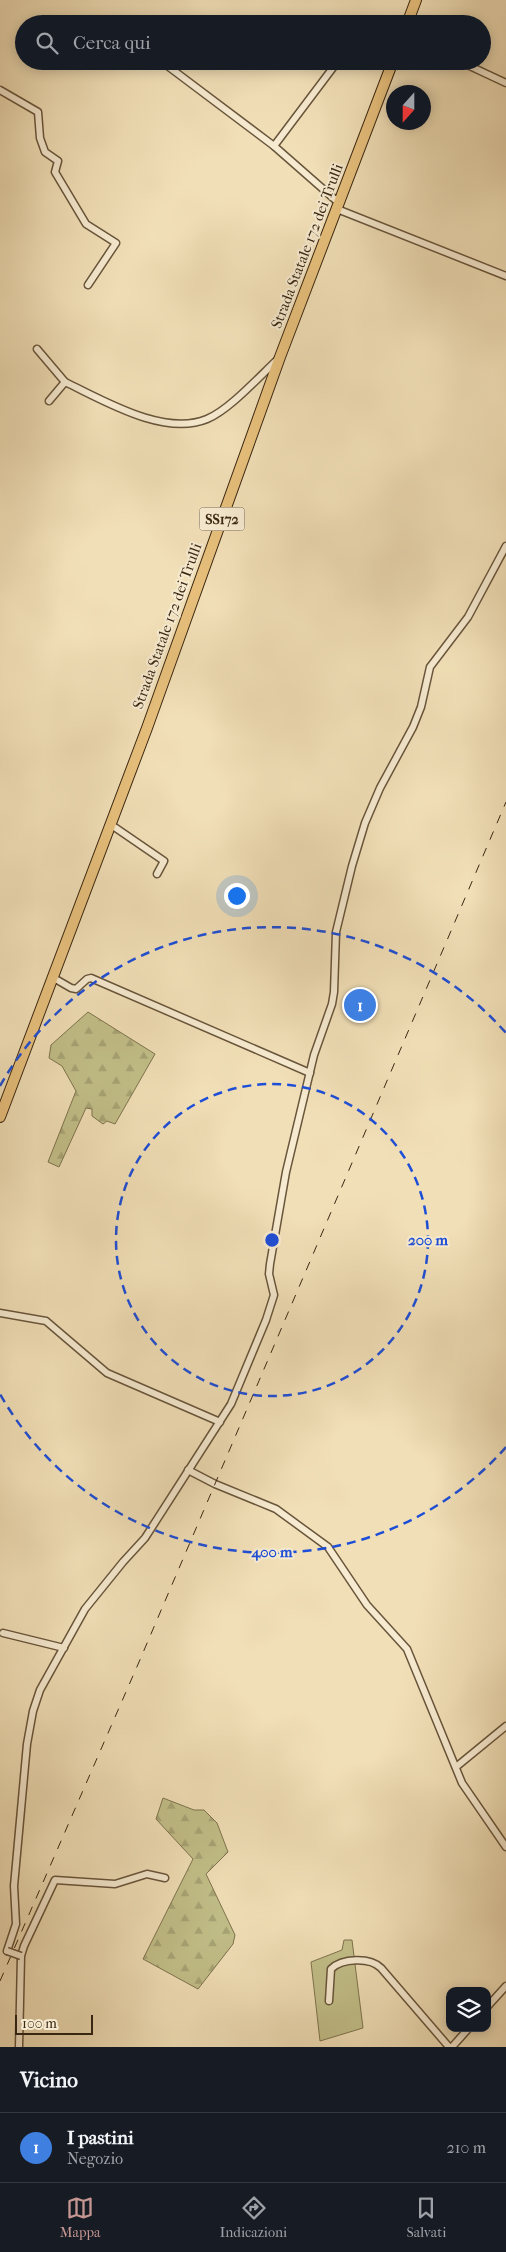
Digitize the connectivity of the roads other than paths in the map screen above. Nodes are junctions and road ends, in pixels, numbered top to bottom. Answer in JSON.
{"nodes":[{"id":1,"x":416,"y":0,"type":"edge"},
{"id":2,"x":411,"y":15,"type":"edge"},
{"id":3,"x":173,"y":70,"type":"edge"},
{"id":4,"x":331,"y":70,"type":"edge"},
{"id":5,"x":390,"y":70,"type":"edge"},
{"id":6,"x":478,"y":70,"type":"edge"},
{"id":7,"x":506,"y":83,"type":"edge"},
{"id":8,"x":0,"y":90,"type":"edge"},
{"id":9,"x":274,"y":146,"type":"junction"},
{"id":10,"x":338,"y":206,"type":"junction"},
{"id":11,"x":506,"y":276,"type":"edge"},
{"id":12,"x":88,"y":285,"type":"dead end"},
{"id":13,"x":37,"y":349,"type":"dead end"},
{"id":14,"x":280,"y":357,"type":"junction"},
{"id":15,"x":66,"y":382,"type":"junction"},
{"id":16,"x":49,"y":401,"type":"dead end"},
{"id":17,"x":506,"y":546,"type":"edge"},
{"id":18,"x":110,"y":824,"type":"junction"},
{"id":19,"x":157,"y":874,"type":"dead end"},
{"id":20,"x":52,"y":978,"type":"junction"},
{"id":21,"x":310,"y":1073,"type":"junction"},
{"id":22,"x":0,"y":1117,"type":"edge"},
{"id":23,"x":0,"y":1313,"type":"edge"},
{"id":24,"x":220,"y":1422,"type":"junction"},
{"id":25,"x":188,"y":1470,"type":"junction"},
{"id":26,"x":3,"y":1633,"type":"dead end"},
{"id":27,"x":64,"y":1648,"type":"junction"},
{"id":28,"x":506,"y":1726,"type":"edge"},
{"id":29,"x":456,"y":1767,"type":"junction"},
{"id":30,"x":506,"y":1847,"type":"edge"},
{"id":31,"x":165,"y":1878,"type":"dead end"},
{"id":32,"x":21,"y":1956,"type":"junction"},
{"id":33,"x":506,"y":1986,"type":"edge"},
{"id":34,"x":328,"y":2001,"type":"dead end"},
{"id":35,"x":491,"y":2003,"type":"edge"},
{"id":36,"x":465,"y":2032,"type":"edge"},
{"id":37,"x":19,"y":2047,"type":"edge"},
{"id":38,"x":451,"y":2047,"type":"edge"}],
"edges":[{"from":1,"to":2,"type":"main road"},
{"from":3,"to":9,"type":"street"},
{"from":4,"to":9,"type":"street"},
{"from":5,"to":10,"type":"main road","name":"Strada Statale 172 dei Trulli","number":"SS172"},
{"from":6,"to":7,"type":"street"},
{"from":8,"to":12,"type":"street"},
{"from":9,"to":10,"type":"street"},
{"from":10,"to":11,"type":"street"},
{"from":10,"to":14,"type":"main road","name":"Strada Statale 172 dei Trulli","number":"SS172"},
{"from":13,"to":15,"type":"street"},
{"from":14,"to":15,"type":"street"},
{"from":14,"to":18,"type":"main road","name":"Strada Statale 172 dei Trulli","number":"SS172"},
{"from":15,"to":16,"type":"street"},
{"from":17,"to":21,"type":"street"},
{"from":18,"to":19,"type":"street"},
{"from":18,"to":20,"type":"main road","name":"Strada Statale 172 dei Trulli","number":"SS172"},
{"from":20,"to":21,"type":"street"},
{"from":20,"to":22,"type":"main road","name":"Strada Statale 172 dei Trulli","number":"SS172"},
{"from":21,"to":24,"type":"street"},
{"from":23,"to":24,"type":"street"},
{"from":24,"to":25,"type":"street"},
{"from":25,"to":27,"type":"street"},
{"from":25,"to":29,"type":"street"},
{"from":26,"to":27,"type":"street"},
{"from":27,"to":32,"type":"street","bridge":true},
{"from":28,"to":29,"type":"street"},
{"from":29,"to":30,"type":"street"},
{"from":31,"to":32,"type":"street"},
{"from":32,"to":37,"type":"street"},
{"from":33,"to":35,"type":"street"},
{"from":34,"to":38,"type":"street"},
{"from":36,"to":38,"type":"street"}]}
